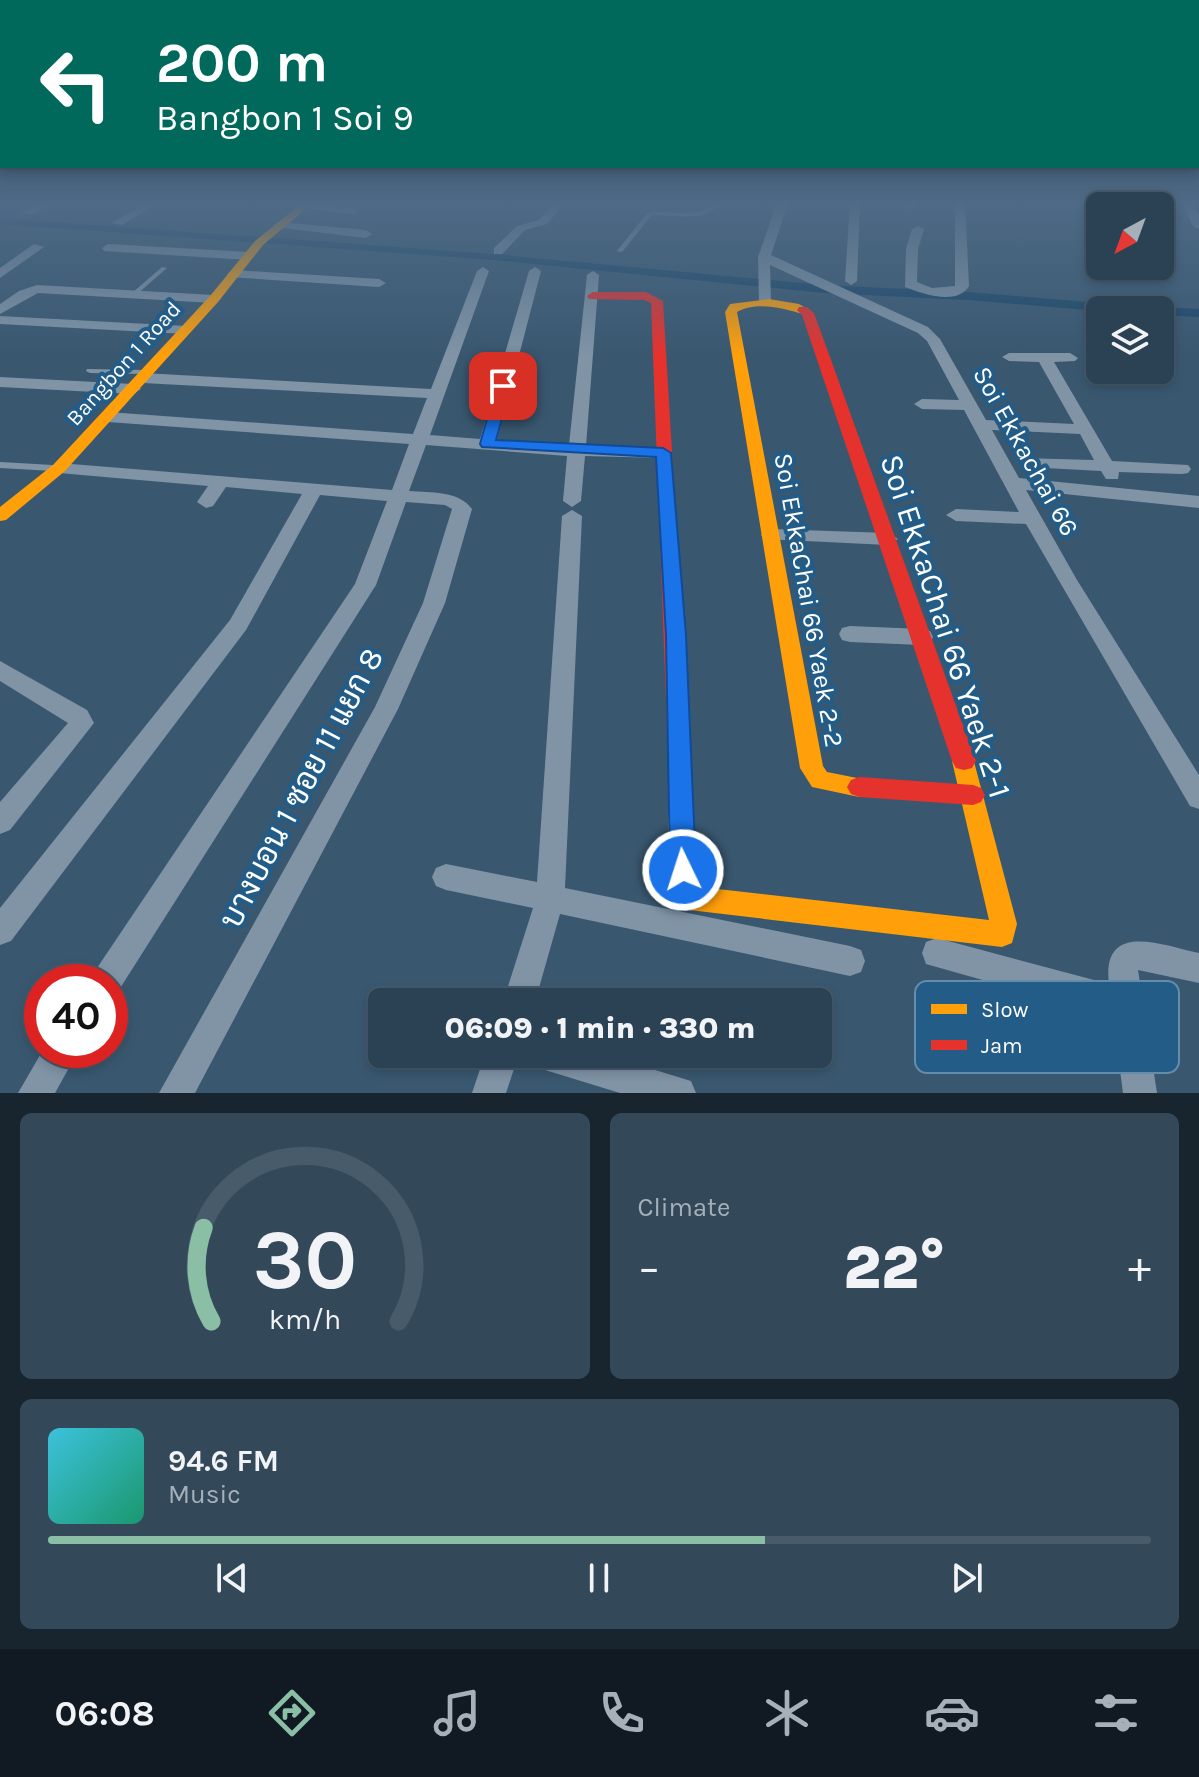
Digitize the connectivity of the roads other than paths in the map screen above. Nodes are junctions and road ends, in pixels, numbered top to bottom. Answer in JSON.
{"nodes":[{"id":1,"x":28,"y":254,"type":"edge"},
{"id":2,"x":251,"y":254,"type":"edge"},
{"id":3,"x":765,"y":254,"type":"edge"},
{"id":4,"x":853,"y":254,"type":"edge"},
{"id":5,"x":912,"y":254,"type":"edge"},
{"id":6,"x":961,"y":254,"type":"edge"},
{"id":7,"x":764,"y":257,"type":"junction"},
{"id":8,"x":164,"y":268,"type":"dead end"},
{"id":9,"x":483,"y":271,"type":"dead end"},
{"id":10,"x":535,"y":271,"type":"dead end"},
{"id":11,"x":0,"y":274,"type":"edge"},
{"id":12,"x":233,"y":274,"type":"junction"},
{"id":13,"x":593,"y":275,"type":"dead end"},
{"id":14,"x":379,"y":283,"type":"dead end"},
{"id":15,"x":851,"y":289,"type":"junction"},
{"id":16,"x":764,"y":293,"type":"junction"},
{"id":17,"x":134,"y":294,"type":"junction"},
{"id":18,"x":593,"y":296,"type":"junction"},
{"id":19,"x":214,"y":299,"type":"junction"},
{"id":20,"x":0,"y":310,"type":"edge"},
{"id":21,"x":0,"y":320,"type":"edge"},
{"id":22,"x":186,"y":330,"type":"junction"},
{"id":23,"x":1009,"y":357,"type":"dead end"},
{"id":24,"x":1070,"y":358,"type":"dead end"},
{"id":25,"x":1045,"y":359,"type":"junction"},
{"id":26,"x":90,"y":371,"type":"dead end"},
{"id":27,"x":141,"y":380,"type":"junction"},
{"id":28,"x":0,"y":382,"type":"edge"},
{"id":29,"x":437,"y":394,"type":"junction"},
{"id":30,"x":922,"y":404,"type":"dead end"},
{"id":31,"x":972,"y":405,"type":"junction"},
{"id":32,"x":108,"y":417,"type":"junction"},
{"id":33,"x":982,"y":425,"type":"junction"},
{"id":34,"x":1085,"y":429,"type":"junction"},
{"id":35,"x":419,"y":440,"type":"junction"},
{"id":36,"x":487,"y":444,"type":"junction"},
{"id":37,"x":575,"y":451,"type":"junction"},
{"id":38,"x":663,"y":453,"type":"junction"},
{"id":39,"x":1026,"y":462,"type":"dead end"},
{"id":40,"x":0,"y":465,"type":"edge"},
{"id":41,"x":1107,"y":466,"type":"junction"},
{"id":42,"x":59,"y":468,"type":"junction"},
{"id":43,"x":1182,"y":469,"type":"dead end"},
{"id":44,"x":220,"y":482,"type":"junction"},
{"id":45,"x":1015,"y":483,"type":"junction"},
{"id":46,"x":1118,"y":486,"type":"dead end"},
{"id":47,"x":314,"y":489,"type":"junction"},
{"id":48,"x":396,"y":496,"type":"junction"},
{"id":49,"x":206,"y":502,"type":"dead end"},
{"id":50,"x":1199,"y":502,"type":"edge"},
{"id":51,"x":956,"y":515,"type":"dead end"},
{"id":52,"x":0,"y":516,"type":"edge"},
{"id":53,"x":1034,"y":518,"type":"junction"},
{"id":54,"x":771,"y":535,"type":"junction"},
{"id":55,"x":888,"y":539,"type":"junction"},
{"id":56,"x":850,"y":634,"type":"dead end"},
{"id":57,"x":922,"y":637,"type":"junction"},
{"id":58,"x":0,"y":670,"type":"edge"},
{"id":59,"x":973,"y":795,"type":"junction"},
{"id":60,"x":1199,"y":798,"type":"edge"},
{"id":61,"x":0,"y":822,"type":"edge"},
{"id":62,"x":446,"y":877,"type":"dead end"},
{"id":63,"x":550,"y":900,"type":"junction"},
{"id":64,"x":0,"y":931,"type":"edge"},
{"id":65,"x":937,"y":953,"type":"dead end"},
{"id":66,"x":850,"y":961,"type":"dead end"},
{"id":67,"x":118,"y":964,"type":"edge"},
{"id":68,"x":1199,"y":968,"type":"edge"},
{"id":69,"x":1039,"y":981,"type":"edge"},
{"id":70,"x":1124,"y":981,"type":"edge"},
{"id":71,"x":523,"y":988,"type":"edge"},
{"id":72,"x":51,"y":1068,"type":"edge"},
{"id":73,"x":497,"y":1068,"type":"edge"},
{"id":74,"x":592,"y":1068,"type":"edge"},
{"id":75,"x":1137,"y":1073,"type":"edge"},
{"id":76,"x":35,"y":1093,"type":"edge"},
{"id":77,"x":176,"y":1093,"type":"edge"},
{"id":78,"x":489,"y":1093,"type":"edge"},
{"id":79,"x":679,"y":1093,"type":"edge"},
{"id":80,"x":1140,"y":1093,"type":"edge"}],
"edges":[{"from":1,"to":11,"type":"street"},
{"from":2,"to":12,"type":"street","name":"Bangbon 1 Road"},
{"from":3,"to":7,"type":"street"},
{"from":4,"to":15,"type":"street"},
{"from":5,"to":6,"type":"street"},
{"from":7,"to":15,"type":"street","name":"Soi Ekkachai 66"},
{"from":7,"to":16,"type":"street"},
{"from":8,"to":17,"type":"lane"},
{"from":9,"to":29,"type":"street"},
{"from":10,"to":36,"type":"street"},
{"from":12,"to":14,"type":"street"},
{"from":12,"to":19,"type":"street","name":"Bangbon 1 Road"},
{"from":13,"to":18,"type":"street"},
{"from":15,"to":31,"type":"street","name":"Soi Ekkachai 66"},
{"from":16,"to":54,"type":"street","name":"Soi EkkaChai 66 Yaek 2-2"},
{"from":16,"to":55,"type":"street","name":"Soi EkkaChai 66 Yaek 2-1"},
{"from":17,"to":19,"type":"street"},
{"from":17,"to":20,"type":"street"},
{"from":18,"to":37,"type":"street"},
{"from":18,"to":38,"type":"street"},
{"from":19,"to":22,"type":"street","name":"Bangbon 1 Road"},
{"from":21,"to":22,"type":"street"},
{"from":22,"to":27,"type":"street","name":"Bangbon 1 Road"},
{"from":23,"to":25,"type":"street"},
{"from":24,"to":25,"type":"street"},
{"from":25,"to":34,"type":"street"},
{"from":26,"to":27,"type":"lane"},
{"from":27,"to":28,"type":"street"},
{"from":27,"to":29,"type":"street"},
{"from":27,"to":32,"type":"street","name":"Bangbon 1 Road"},
{"from":29,"to":35,"type":"street"},
{"from":30,"to":31,"type":"street"},
{"from":31,"to":33,"type":"street","name":"Soi Ekkachai 66"},
{"from":32,"to":35,"type":"street"},
{"from":32,"to":42,"type":"street","name":"Bangbon 1 Road"},
{"from":33,"to":34,"type":"street"},
{"from":33,"to":45,"type":"street","name":"Soi Ekkachai 66"},
{"from":34,"to":41,"type":"street"},
{"from":35,"to":36,"type":"street"},
{"from":35,"to":48,"type":"street"},
{"from":36,"to":37,"type":"street"},
{"from":37,"to":38,"type":"street"},
{"from":37,"to":63,"type":"street"},
{"from":38,"to":59,"type":"street","name":"Soi EkkaChai 66 Yaek 2-1"},
{"from":39,"to":41,"type":"street"},
{"from":40,"to":42,"type":"lane"},
{"from":41,"to":43,"type":"street"},
{"from":41,"to":46,"type":"street"},
{"from":42,"to":44,"type":"street"},
{"from":42,"to":52,"type":"street","name":"Bangbon 1 Road"},
{"from":44,"to":47,"type":"street"},
{"from":44,"to":49,"type":"street"},
{"from":45,"to":50,"type":"street"},
{"from":45,"to":53,"type":"street","name":"Soi Ekkachai 66"},
{"from":47,"to":48,"type":"street"},
{"from":47,"to":64,"type":"street"},
{"from":48,"to":67,"type":"street"},
{"from":48,"to":77,"type":"street","name":"บางบอน 1 ซอย 11 แยก 8"},
{"from":51,"to":53,"type":"street"},
{"from":53,"to":60,"type":"street","name":"Soi Ekkachai 66"},
{"from":54,"to":55,"type":"street"},
{"from":54,"to":59,"type":"street","name":"Soi EkkaChai 66 Yaek 2-2"},
{"from":55,"to":57,"type":"street","name":"Soi EkkaChai 66 Yaek 2-1"},
{"from":56,"to":57,"type":"street"},
{"from":57,"to":59,"type":"street","name":"Soi EkkaChai 66 Yaek 2-1"},
{"from":58,"to":61,"type":"street"},
{"from":62,"to":63,"type":"street"},
{"from":63,"to":66,"type":"street"},
{"from":63,"to":71,"type":"street"},
{"from":65,"to":69,"type":"street"},
{"from":68,"to":70,"type":"street"},
{"from":72,"to":76,"type":"street"},
{"from":73,"to":78,"type":"street"},
{"from":74,"to":79,"type":"street"},
{"from":75,"to":80,"type":"street"}]}
